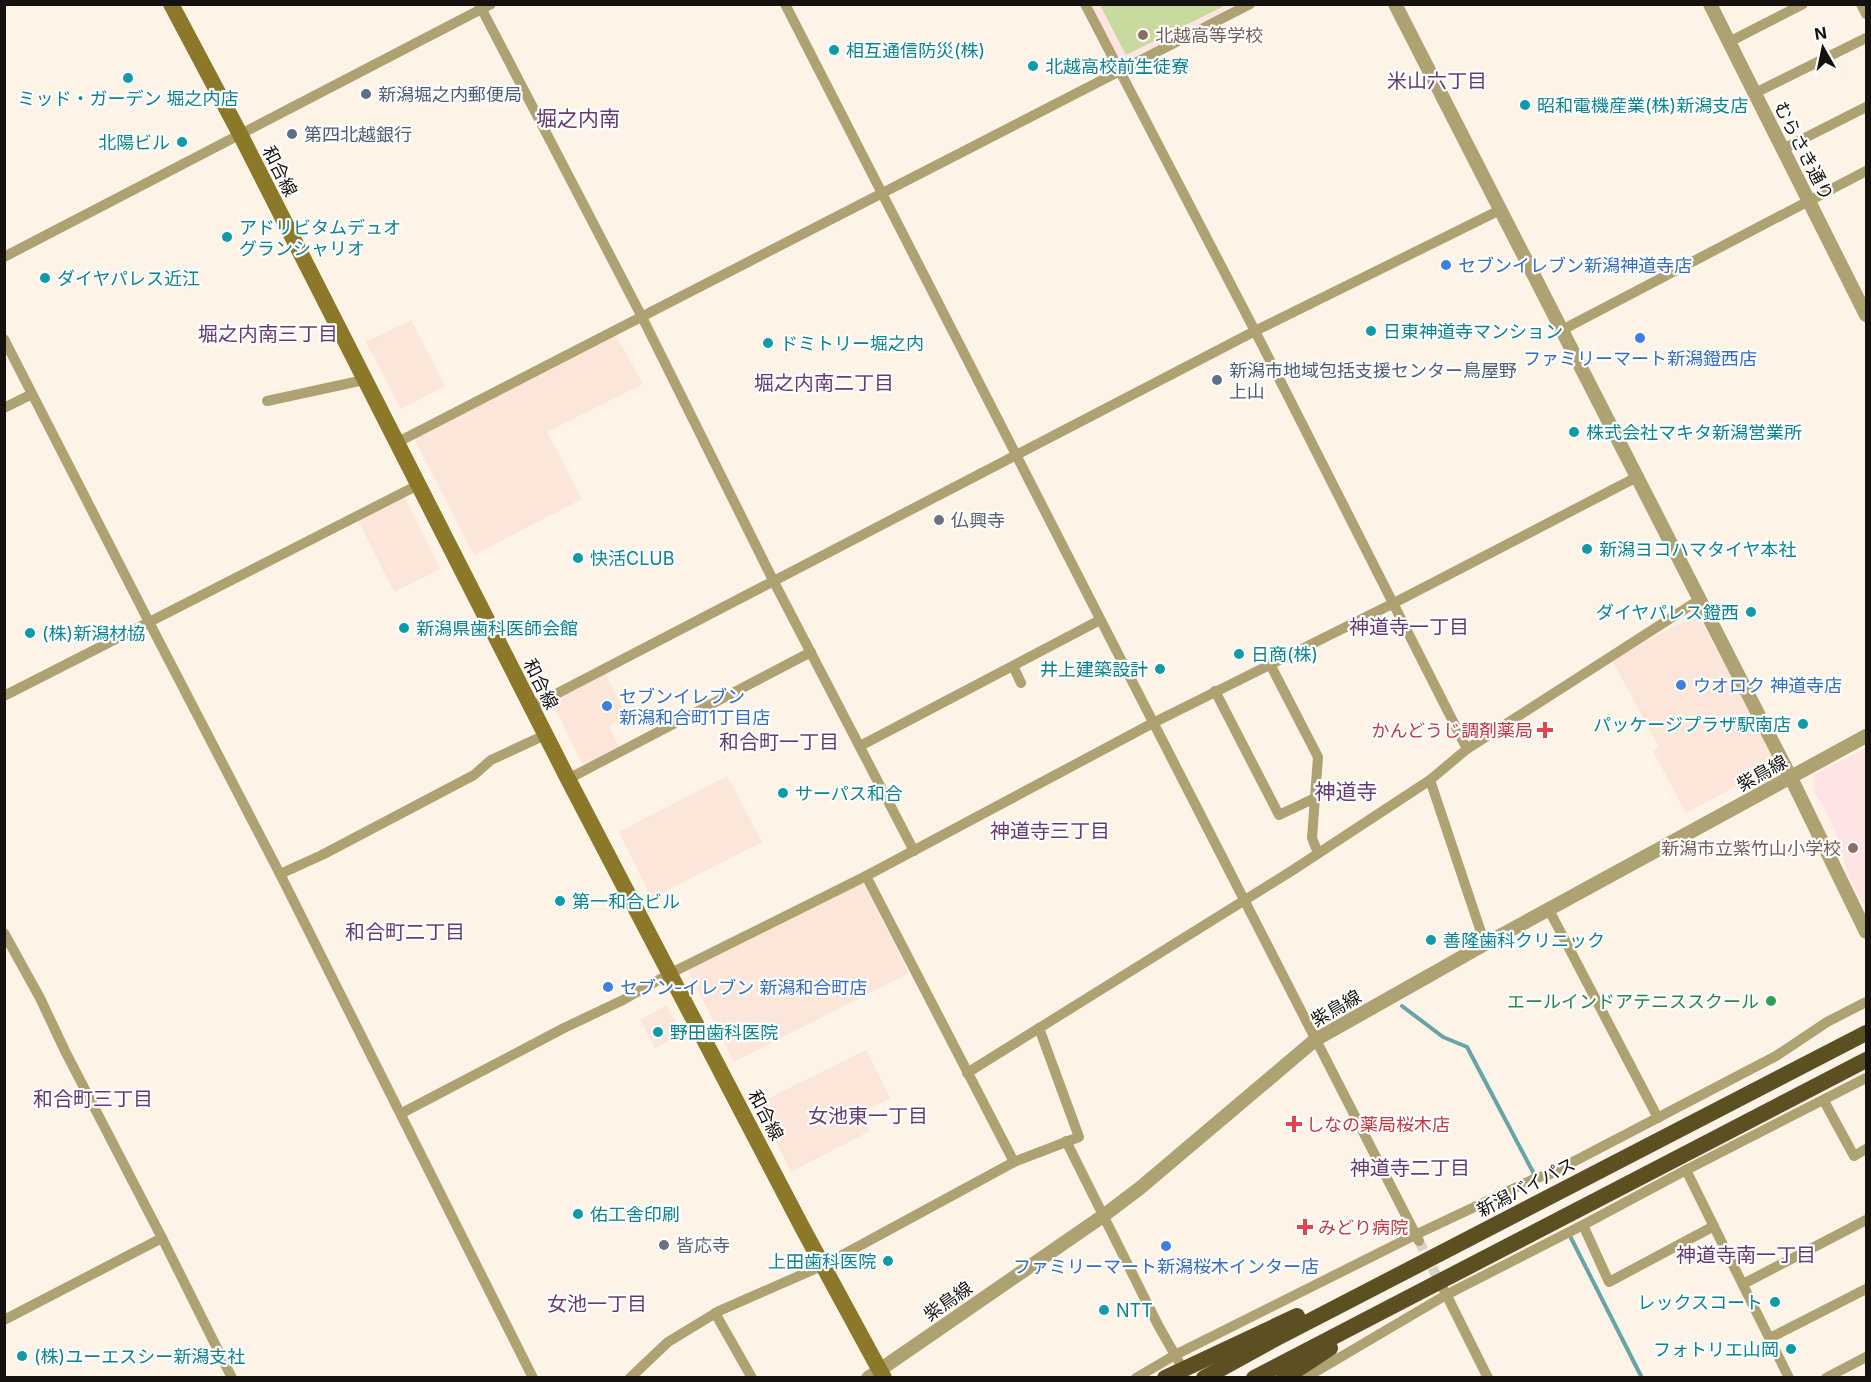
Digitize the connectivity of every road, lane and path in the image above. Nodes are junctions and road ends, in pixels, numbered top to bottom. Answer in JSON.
{"nodes":[{"id":1,"x":171,"y":4,"type":"edge"},
{"id":2,"x":785,"y":4,"type":"edge"},
{"id":3,"x":1085,"y":4,"type":"edge"},
{"id":4,"x":1250,"y":4,"type":"edge"},
{"id":5,"x":1395,"y":4,"type":"edge"},
{"id":6,"x":1710,"y":4,"type":"edge"},
{"id":7,"x":1803,"y":4,"type":"edge"},
{"id":8,"x":1862,"y":4,"type":"edge"},
{"id":9,"x":484,"y":6,"type":"edge"},
{"id":10,"x":1866,"y":14,"type":"edge"},
{"id":11,"x":1866,"y":38,"type":"edge"},
{"id":12,"x":1729,"y":42,"type":"junction"},
{"id":13,"x":1119,"y":72,"type":"junction"},
{"id":14,"x":1755,"y":93,"type":"junction"},
{"id":15,"x":1866,"y":107,"type":"edge"},
{"id":16,"x":240,"y":134,"type":"junction"},
{"id":17,"x":1783,"y":149,"type":"junction"},
{"id":18,"x":1866,"y":171,"type":"edge"},
{"id":19,"x":882,"y":192,"type":"junction"},
{"id":20,"x":1810,"y":202,"type":"junction"},
{"id":21,"x":1500,"y":210,"type":"junction"},
{"id":22,"x":4,"y":257,"type":"edge"},
{"id":23,"x":641,"y":315,"type":"junction"},
{"id":24,"x":1866,"y":315,"type":"edge"},
{"id":25,"x":1562,"y":330,"type":"junction"},
{"id":26,"x":1255,"y":331,"type":"junction"},
{"id":27,"x":4,"y":339,"type":"edge"},
{"id":28,"x":364,"y":380,"type":"junction"},
{"id":29,"x":32,"y":394,"type":"junction"},
{"id":30,"x":267,"y":401,"type":"dead end"},
{"id":31,"x":4,"y":408,"type":"edge"},
{"id":32,"x":398,"y":442,"type":"junction"},
{"id":33,"x":1016,"y":455,"type":"junction"},
{"id":34,"x":1636,"y":477,"type":"junction"},
{"id":35,"x":418,"y":485,"type":"junction"},
{"id":36,"x":772,"y":580,"type":"junction"},
{"id":37,"x":1699,"y":600,"type":"junction"},
{"id":38,"x":1392,"y":604,"type":"junction"},
{"id":39,"x":1100,"y":620,"type":"junction"},
{"id":40,"x":149,"y":622,"type":"junction"},
{"id":41,"x":811,"y":652,"type":"junction"},
{"id":42,"x":1270,"y":664,"type":"junction"},
{"id":43,"x":1013,"y":666,"type":"junction"},
{"id":44,"x":1021,"y":683,"type":"dead end"},
{"id":45,"x":1215,"y":691,"type":"junction"},
{"id":46,"x":4,"y":696,"type":"edge"},
{"id":47,"x":531,"y":707,"type":"junction"},
{"id":48,"x":1153,"y":723,"type":"junction"},
{"id":49,"x":545,"y":735,"type":"junction"},
{"id":50,"x":1866,"y":736,"type":"edge"},
{"id":51,"x":860,"y":746,"type":"junction"},
{"id":52,"x":1467,"y":749,"type":"junction"},
{"id":53,"x":1791,"y":778,"type":"junction"},
{"id":54,"x":568,"y":779,"type":"junction"},
{"id":55,"x":1430,"y":780,"type":"junction"},
{"id":56,"x":1314,"y":798,"type":"junction"},
{"id":57,"x":914,"y":851,"type":"junction"},
{"id":58,"x":1318,"y":853,"type":"junction"},
{"id":59,"x":280,"y":874,"type":"junction"},
{"id":60,"x":866,"y":876,"type":"junction"},
{"id":61,"x":1243,"y":901,"type":"junction"},
{"id":62,"x":1549,"y":910,"type":"junction"},
{"id":63,"x":1866,"y":932,"type":"edge"},
{"id":64,"x":4,"y":933,"type":"edge"},
{"id":65,"x":1485,"y":944,"type":"junction"},
{"id":66,"x":671,"y":973,"type":"junction"},
{"id":67,"x":1866,"y":1002,"type":"edge"},
{"id":68,"x":1039,"y":1028,"type":"junction"},
{"id":69,"x":1866,"y":1034,"type":"edge"},
{"id":70,"x":1315,"y":1040,"type":"junction"},
{"id":71,"x":1866,"y":1060,"type":"edge"},
{"id":72,"x":967,"y":1072,"type":"junction"},
{"id":73,"x":1866,"y":1078,"type":"edge"},
{"id":74,"x":1824,"y":1101,"type":"junction"},
{"id":75,"x":402,"y":1113,"type":"junction"},
{"id":76,"x":1658,"y":1118,"type":"junction"},
{"id":77,"x":1066,"y":1141,"type":"junction"},
{"id":78,"x":1866,"y":1149,"type":"edge"},
{"id":79,"x":1014,"y":1162,"type":"junction"},
{"id":80,"x":1686,"y":1170,"type":"junction"},
{"id":81,"x":1103,"y":1216,"type":"junction"},
{"id":82,"x":1866,"y":1220,"type":"edge"},
{"id":83,"x":1583,"y":1225,"type":"junction"},
{"id":84,"x":1714,"y":1226,"type":"junction"},
{"id":85,"x":1489,"y":1229,"type":"junction"},
{"id":86,"x":162,"y":1238,"type":"junction"},
{"id":87,"x":1417,"y":1238,"type":"junction"},
{"id":88,"x":824,"y":1265,"type":"junction"},
{"id":89,"x":1743,"y":1284,"type":"junction"},
{"id":90,"x":1866,"y":1289,"type":"edge"},
{"id":91,"x":1444,"y":1291,"type":"junction"},
{"id":92,"x":1398,"y":1302,"type":"junction"},
{"id":93,"x":716,"y":1313,"type":"junction"},
{"id":94,"x":4,"y":1320,"type":"edge"},
{"id":95,"x":1770,"y":1338,"type":"junction"},
{"id":96,"x":1866,"y":1357,"type":"edge"},
{"id":97,"x":1177,"y":1358,"type":"junction"},
{"id":98,"x":877,"y":1375,"type":"edge"},
{"id":99,"x":232,"y":1377,"type":"edge"},
{"id":100,"x":533,"y":1377,"type":"edge"},
{"id":101,"x":630,"y":1377,"type":"edge"},
{"id":102,"x":752,"y":1377,"type":"edge"},
{"id":103,"x":1137,"y":1377,"type":"edge"},
{"id":104,"x":1165,"y":1377,"type":"edge"},
{"id":105,"x":1204,"y":1377,"type":"edge"},
{"id":106,"x":1254,"y":1377,"type":"edge"},
{"id":107,"x":1284,"y":1377,"type":"edge"},
{"id":108,"x":1305,"y":1377,"type":"edge"},
{"id":109,"x":1488,"y":1377,"type":"edge"},
{"id":110,"x":1790,"y":1377,"type":"edge"},
{"id":111,"x":1826,"y":1377,"type":"edge"}],
"edges":[{"from":1,"to":16,"type":"main road","name":"和合線"},
{"from":2,"to":19,"type":"street"},
{"from":3,"to":13,"type":"street"},
{"from":4,"to":13,"type":"street"},
{"from":5,"to":21,"type":"street"},
{"from":6,"to":12,"type":"street","name":"むらさき通り"},
{"from":7,"to":12,"type":"street"},
{"from":8,"to":10,"type":"street"},
{"from":9,"to":16,"type":"street"},
{"from":9,"to":23,"type":"street"},
{"from":11,"to":14,"type":"street"},
{"from":12,"to":14,"type":"street","name":"むらさき通り"},
{"from":13,"to":19,"type":"street"},
{"from":13,"to":26,"type":"street"},
{"from":14,"to":17,"type":"street","name":"むらさき通り"},
{"from":15,"to":17,"type":"street"},
{"from":16,"to":22,"type":"street"},
{"from":16,"to":28,"type":"main road","name":"和合線"},
{"from":17,"to":20,"type":"street","name":"むらさき通り"},
{"from":18,"to":20,"type":"street"},
{"from":19,"to":23,"type":"street"},
{"from":19,"to":33,"type":"street"},
{"from":20,"to":24,"type":"street","name":"むらさき通り"},
{"from":20,"to":25,"type":"street"},
{"from":21,"to":25,"type":"street"},
{"from":21,"to":26,"type":"street"},
{"from":23,"to":32,"type":"street"},
{"from":23,"to":36,"type":"street"},
{"from":25,"to":34,"type":"street"},
{"from":26,"to":33,"type":"street"},
{"from":26,"to":38,"type":"street"},
{"from":27,"to":29,"type":"street"},
{"from":28,"to":30,"type":"street"},
{"from":28,"to":32,"type":"main road","name":"和合線"},
{"from":29,"to":31,"type":"street"},
{"from":29,"to":40,"type":"street"},
{"from":32,"to":35,"type":"main road","name":"和合線"},
{"from":33,"to":36,"type":"street"},
{"from":33,"to":39,"type":"street"},
{"from":34,"to":37,"type":"street"},
{"from":34,"to":38,"type":"street"},
{"from":35,"to":40,"type":"street"},
{"from":35,"to":47,"type":"main road","name":"和合線"},
{"from":36,"to":41,"type":"street"},
{"from":36,"to":47,"type":"street"},
{"from":37,"to":52,"type":"street"},
{"from":37,"to":53,"type":"street"},
{"from":38,"to":42,"type":"street"},
{"from":38,"to":52,"type":"street"},
{"from":39,"to":43,"type":"street"},
{"from":39,"to":48,"type":"street"},
{"from":40,"to":46,"type":"street"},
{"from":40,"to":59,"type":"street"},
{"from":41,"to":51,"type":"street"},
{"from":41,"to":54,"type":"street"},
{"from":42,"to":45,"type":"street"},
{"from":42,"to":56,"type":"street"},
{"from":43,"to":44,"type":"street"},
{"from":43,"to":51,"type":"street"},
{"from":45,"to":48,"type":"street"},
{"from":45,"to":56,"type":"street"},
{"from":47,"to":49,"type":"main road","name":"和合線"},
{"from":48,"to":57,"type":"street"},
{"from":48,"to":61,"type":"street"},
{"from":49,"to":54,"type":"main road","name":"和合線"},
{"from":49,"to":59,"type":"street"},
{"from":50,"to":53,"type":"street","name":"紫鳥線"},
{"from":51,"to":57,"type":"street"},
{"from":52,"to":55,"type":"street"},
{"from":53,"to":62,"type":"street","name":"紫鳥線"},
{"from":53,"to":63,"type":"street"},
{"from":54,"to":66,"type":"main road","name":"和合線"},
{"from":55,"to":58,"type":"street"},
{"from":55,"to":65,"type":"street"},
{"from":56,"to":58,"type":"street"},
{"from":57,"to":60,"type":"street"},
{"from":58,"to":61,"type":"street"},
{"from":59,"to":75,"type":"street"},
{"from":60,"to":66,"type":"street"},
{"from":60,"to":72,"type":"street"},
{"from":61,"to":68,"type":"street"},
{"from":61,"to":70,"type":"street"},
{"from":62,"to":65,"type":"street","name":"紫鳥線"},
{"from":62,"to":76,"type":"street"},
{"from":64,"to":86,"type":"street"},
{"from":65,"to":70,"type":"street","name":"紫鳥線"},
{"from":66,"to":75,"type":"street"},
{"from":66,"to":88,"type":"main road","name":"和合線"},
{"from":67,"to":76,"type":"street"},
{"from":68,"to":72,"type":"street"},
{"from":68,"to":77,"type":"street"},
{"from":69,"to":85,"type":"highway","name":"新潟バイパス"},
{"from":70,"to":81,"type":"street","name":"紫鳥線"},
{"from":70,"to":87,"type":"street"},
{"from":71,"to":92,"type":"highway"},
{"from":72,"to":79,"type":"street"},
{"from":73,"to":74,"type":"street"},
{"from":74,"to":78,"type":"street"},
{"from":74,"to":80,"type":"street"},
{"from":75,"to":100,"type":"street"},
{"from":76,"to":87,"type":"street"},
{"from":77,"to":79,"type":"street"},
{"from":77,"to":81,"type":"street"},
{"from":79,"to":88,"type":"street"},
{"from":80,"to":83,"type":"street"},
{"from":80,"to":84,"type":"street"},
{"from":81,"to":97,"type":"street"},
{"from":81,"to":98,"type":"street","name":"紫鳥線"},
{"from":82,"to":89,"type":"street"},
{"from":83,"to":84,"type":"street"},
{"from":83,"to":91,"type":"street"},
{"from":84,"to":89,"type":"street"},
{"from":85,"to":104,"type":"highway"},
{"from":85,"to":105,"type":"highway","name":"新潟バイパス"},
{"from":86,"to":94,"type":"street"},
{"from":86,"to":99,"type":"street"},
{"from":87,"to":97,"type":"street"},
{"from":88,"to":93,"type":"street"},
{"from":88,"to":98,"type":"main road","name":"和合線"},
{"from":89,"to":95,"type":"street"},
{"from":90,"to":95,"type":"street"},
{"from":91,"to":108,"type":"street"},
{"from":91,"to":109,"type":"street"},
{"from":92,"to":106,"type":"highway"},
{"from":92,"to":107,"type":"highway"},
{"from":93,"to":101,"type":"street"},
{"from":93,"to":102,"type":"street"},
{"from":95,"to":110,"type":"street"},
{"from":96,"to":111,"type":"street"},
{"from":97,"to":103,"type":"street"}]}
